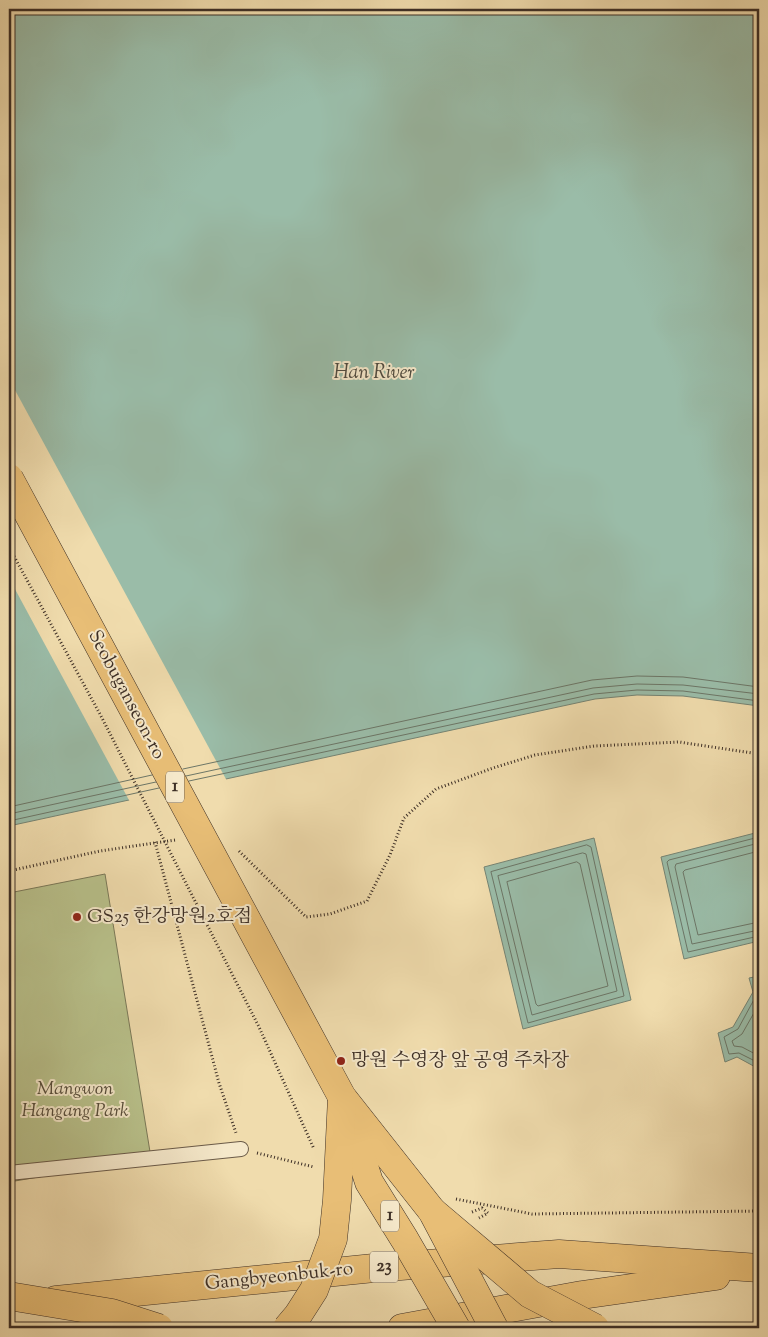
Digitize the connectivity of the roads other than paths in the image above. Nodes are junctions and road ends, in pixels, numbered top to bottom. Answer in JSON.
{"nodes":[{"id":1,"x":9,"y":478,"type":"edge"},
{"id":2,"x":342,"y":1097,"type":"junction"},
{"id":3,"x":241,"y":1150,"type":"road end"},
{"id":4,"x":9,"y":1174,"type":"edge"},
{"id":5,"x":443,"y":1205,"type":"junction"},
{"id":6,"x":759,"y":1269,"type":"edge"},
{"id":7,"x":9,"y":1296,"type":"edge"},
{"id":8,"x":9,"y":1305,"type":"edge"},
{"id":9,"x":159,"y":1328,"type":"edge"},
{"id":10,"x":287,"y":1328,"type":"edge"},
{"id":11,"x":402,"y":1328,"type":"edge"},
{"id":12,"x":456,"y":1328,"type":"edge"},
{"id":13,"x":494,"y":1328,"type":"edge"},
{"id":14,"x":595,"y":1328,"type":"edge"}],
"edges":[{"from":1,"to":2,"type":"main road","name":"Seobuganseon-ro","number":"1","bridge":true},
{"from":2,"to":5,"type":"main road","name":"Seobuganseon-ro","number":"1","bridge":true},
{"from":2,"to":10,"type":"main road","bridge":true},
{"from":2,"to":12,"type":"main road","name":"Seobuganseon-ro","number":"1","bridge":true},
{"from":3,"to":4,"type":"lane"},
{"from":5,"to":13,"type":"main road","name":"Seobuganseon-ro","number":"1","bridge":true},
{"from":5,"to":14,"type":"main road","bridge":true},
{"from":6,"to":8,"type":"main road","name":"Gangbyeonbuk-ro","number":"23"},
{"from":6,"to":11,"type":"main road"},
{"from":7,"to":9,"type":"main road","bridge":true}]}
